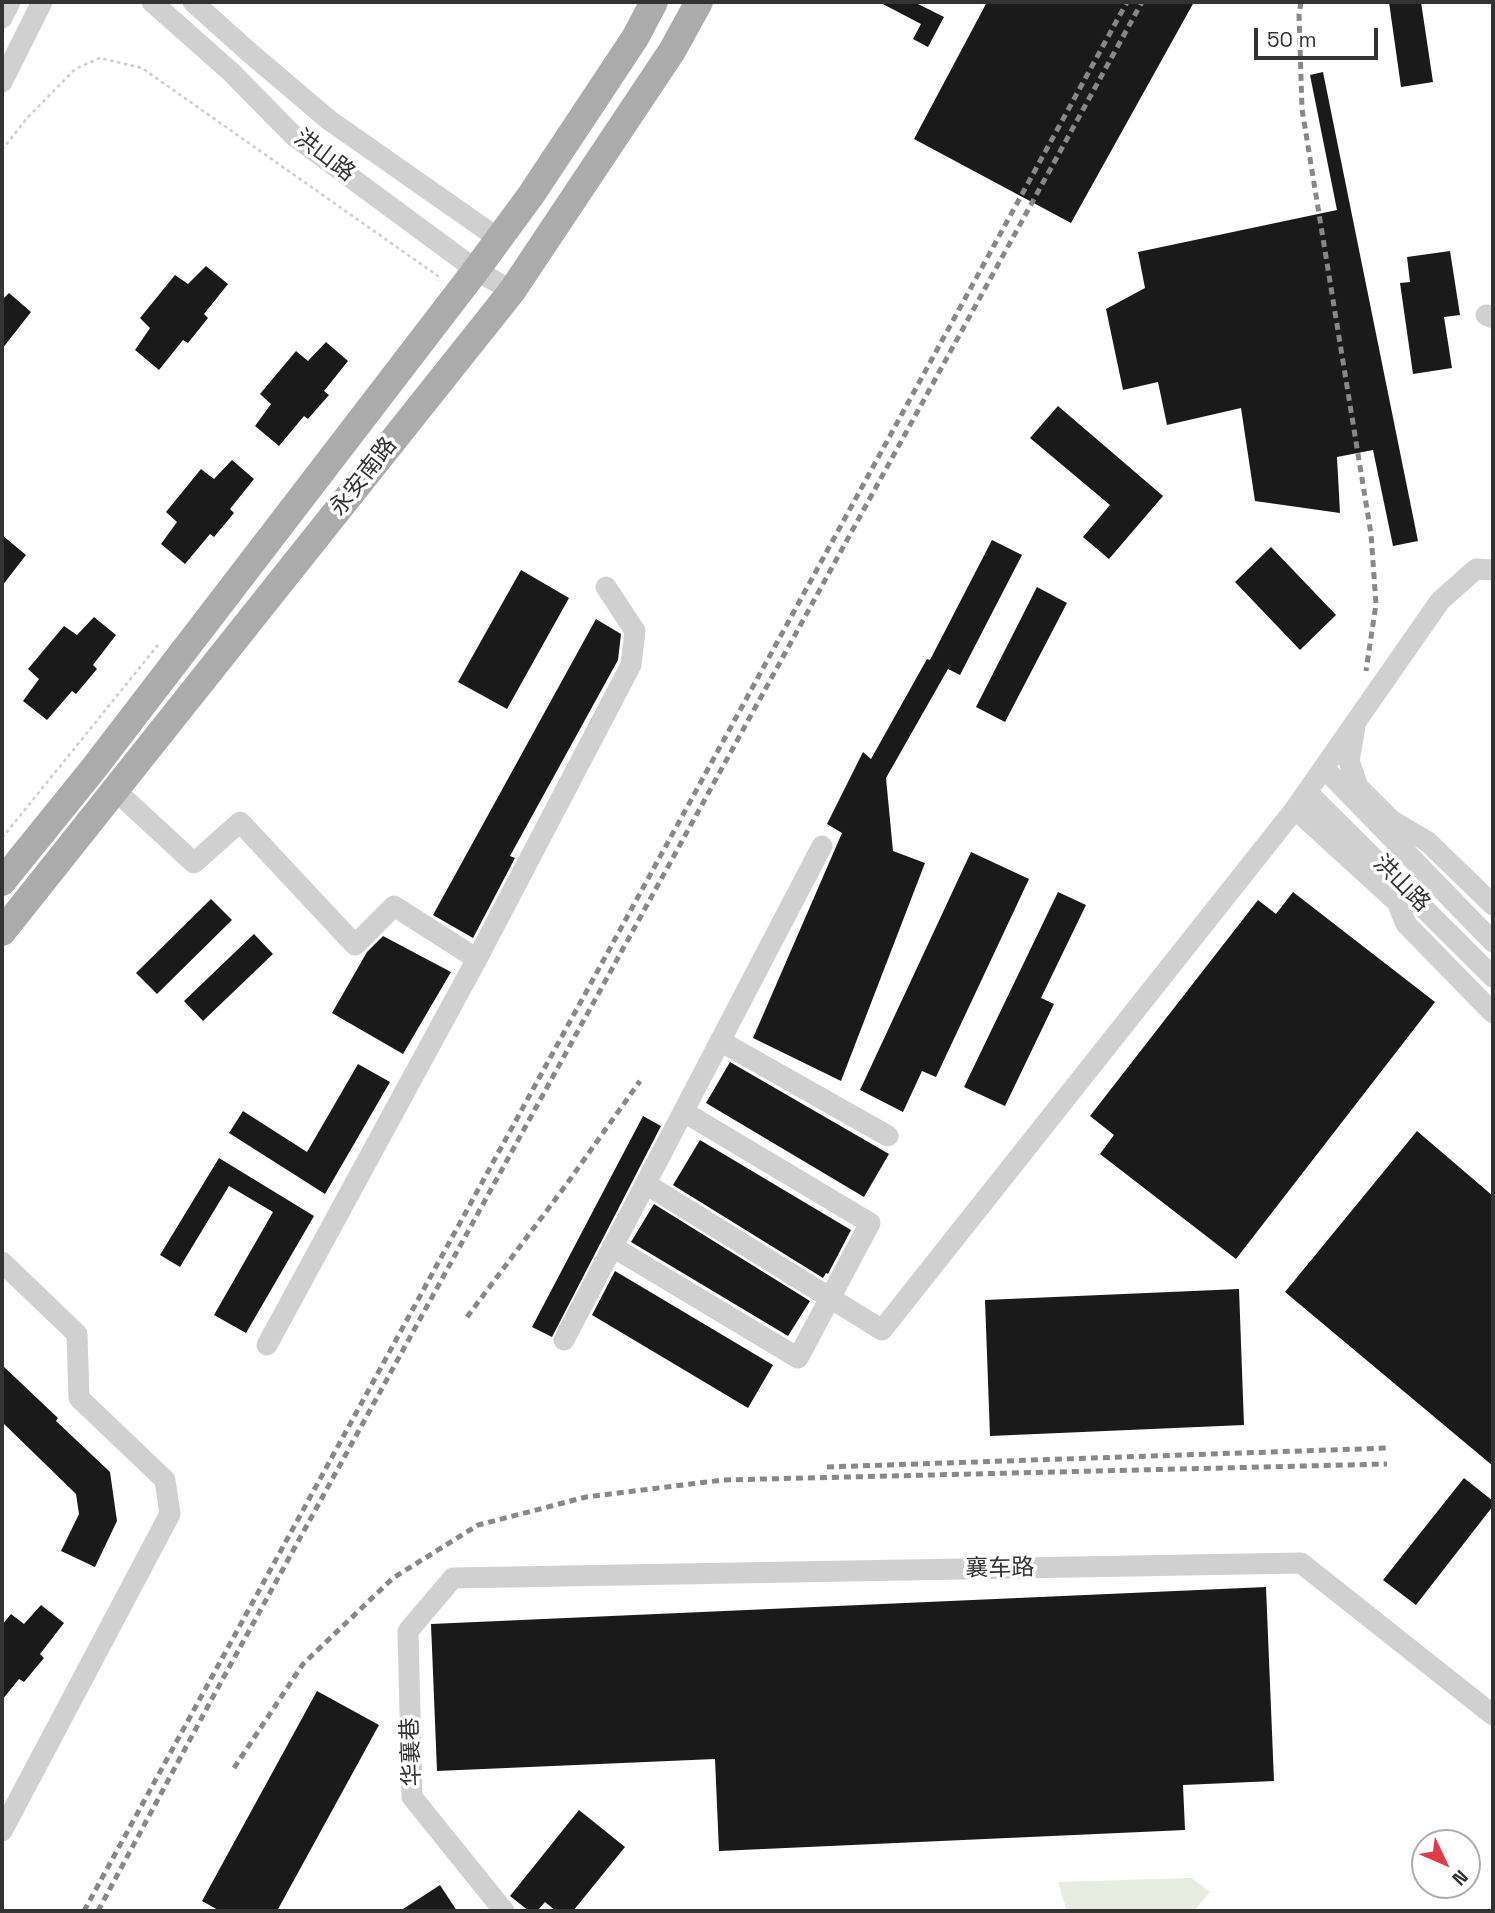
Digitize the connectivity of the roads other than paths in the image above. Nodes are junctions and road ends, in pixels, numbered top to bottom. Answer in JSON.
{"nodes":[{"id":1,"x":10,"y":2,"type":"edge"},
{"id":2,"x":42,"y":2,"type":"edge"},
{"id":3,"x":152,"y":2,"type":"edge"},
{"id":4,"x":193,"y":2,"type":"edge"},
{"id":5,"x":654,"y":2,"type":"edge"},
{"id":6,"x":699,"y":2,"type":"edge"},
{"id":7,"x":2,"y":18,"type":"edge"},
{"id":8,"x":2,"y":82,"type":"edge"},
{"id":9,"x":499,"y":239,"type":"junction"},
{"id":10,"x":476,"y":270,"type":"junction"},
{"id":11,"x":512,"y":291,"type":"junction"},
{"id":12,"x":1493,"y":570,"type":"edge"},
{"id":13,"x":606,"y":587,"type":"dead end"},
{"id":14,"x":1357,"y":719,"type":"junction"},
{"id":15,"x":1324,"y":768,"type":"junction"},
{"id":16,"x":116,"y":790,"type":"junction"},
{"id":17,"x":1301,"y":800,"type":"junction"},
{"id":18,"x":822,"y":846,"type":"dead end"},
{"id":19,"x":2,"y":882,"type":"edge"},
{"id":20,"x":1493,"y":905,"type":"edge"},
{"id":21,"x":2,"y":932,"type":"edge"},
{"id":22,"x":1493,"y":942,"type":"edge"},
{"id":23,"x":477,"y":959,"type":"junction"},
{"id":24,"x":1493,"y":977,"type":"edge"},
{"id":25,"x":1493,"y":1013,"type":"edge"},
{"id":26,"x":720,"y":1041,"type":"junction"},
{"id":27,"x":684,"y":1112,"type":"junction"},
{"id":28,"x":888,"y":1136,"type":"dead end"},
{"id":29,"x":646,"y":1184,"type":"junction"},
{"id":30,"x":613,"y":1247,"type":"junction"},
{"id":31,"x":2,"y":1262,"type":"edge"},
{"id":32,"x":831,"y":1298,"type":"junction"},
{"id":33,"x":564,"y":1340,"type":"dead end"},
{"id":34,"x":267,"y":1345,"type":"dead end"},
{"id":35,"x":453,"y":1578,"type":"joint"},
{"id":36,"x":1493,"y":1715,"type":"edge"},
{"id":37,"x":2,"y":1831,"type":"edge"},
{"id":38,"x":504,"y":1911,"type":"edge"}],
"edges":[{"from":1,"to":7,"type":"street"},
{"from":2,"to":8,"type":"street"},
{"from":3,"to":10,"type":"street","name":"洪山路"},
{"from":4,"to":9,"type":"street","name":"洪山路"},
{"from":5,"to":9,"type":"main road","name":"永安南路"},
{"from":6,"to":11,"type":"main road","name":"永安南路"},
{"from":9,"to":10,"type":"main road","name":"永安南路"},
{"from":10,"to":11,"type":"street","name":"洪山路"},
{"from":10,"to":19,"type":"main road","name":"永安南路"},
{"from":11,"to":16,"type":"main road","name":"永安南路"},
{"from":12,"to":14,"type":"street"},
{"from":13,"to":23,"type":"street"},
{"from":14,"to":15,"type":"street"},
{"from":14,"to":20,"type":"street"},
{"from":15,"to":17,"type":"street"},
{"from":15,"to":22,"type":"street","name":"洪山路"},
{"from":16,"to":21,"type":"main road","name":"永安南路"},
{"from":16,"to":23,"type":"street"},
{"from":17,"to":24,"type":"street","name":"洪山路"},
{"from":17,"to":25,"type":"street"},
{"from":17,"to":32,"type":"street"},
{"from":18,"to":26,"type":"street"},
{"from":23,"to":34,"type":"street"},
{"from":26,"to":27,"type":"street"},
{"from":26,"to":28,"type":"street"},
{"from":27,"to":29,"type":"street"},
{"from":27,"to":32,"type":"street"},
{"from":29,"to":30,"type":"street"},
{"from":29,"to":32,"type":"street"},
{"from":30,"to":32,"type":"street"},
{"from":30,"to":33,"type":"street"},
{"from":31,"to":37,"type":"street"},
{"from":35,"to":36,"type":"street","name":"襄车路"},
{"from":35,"to":38,"type":"street","name":"华襄巷"}]}
